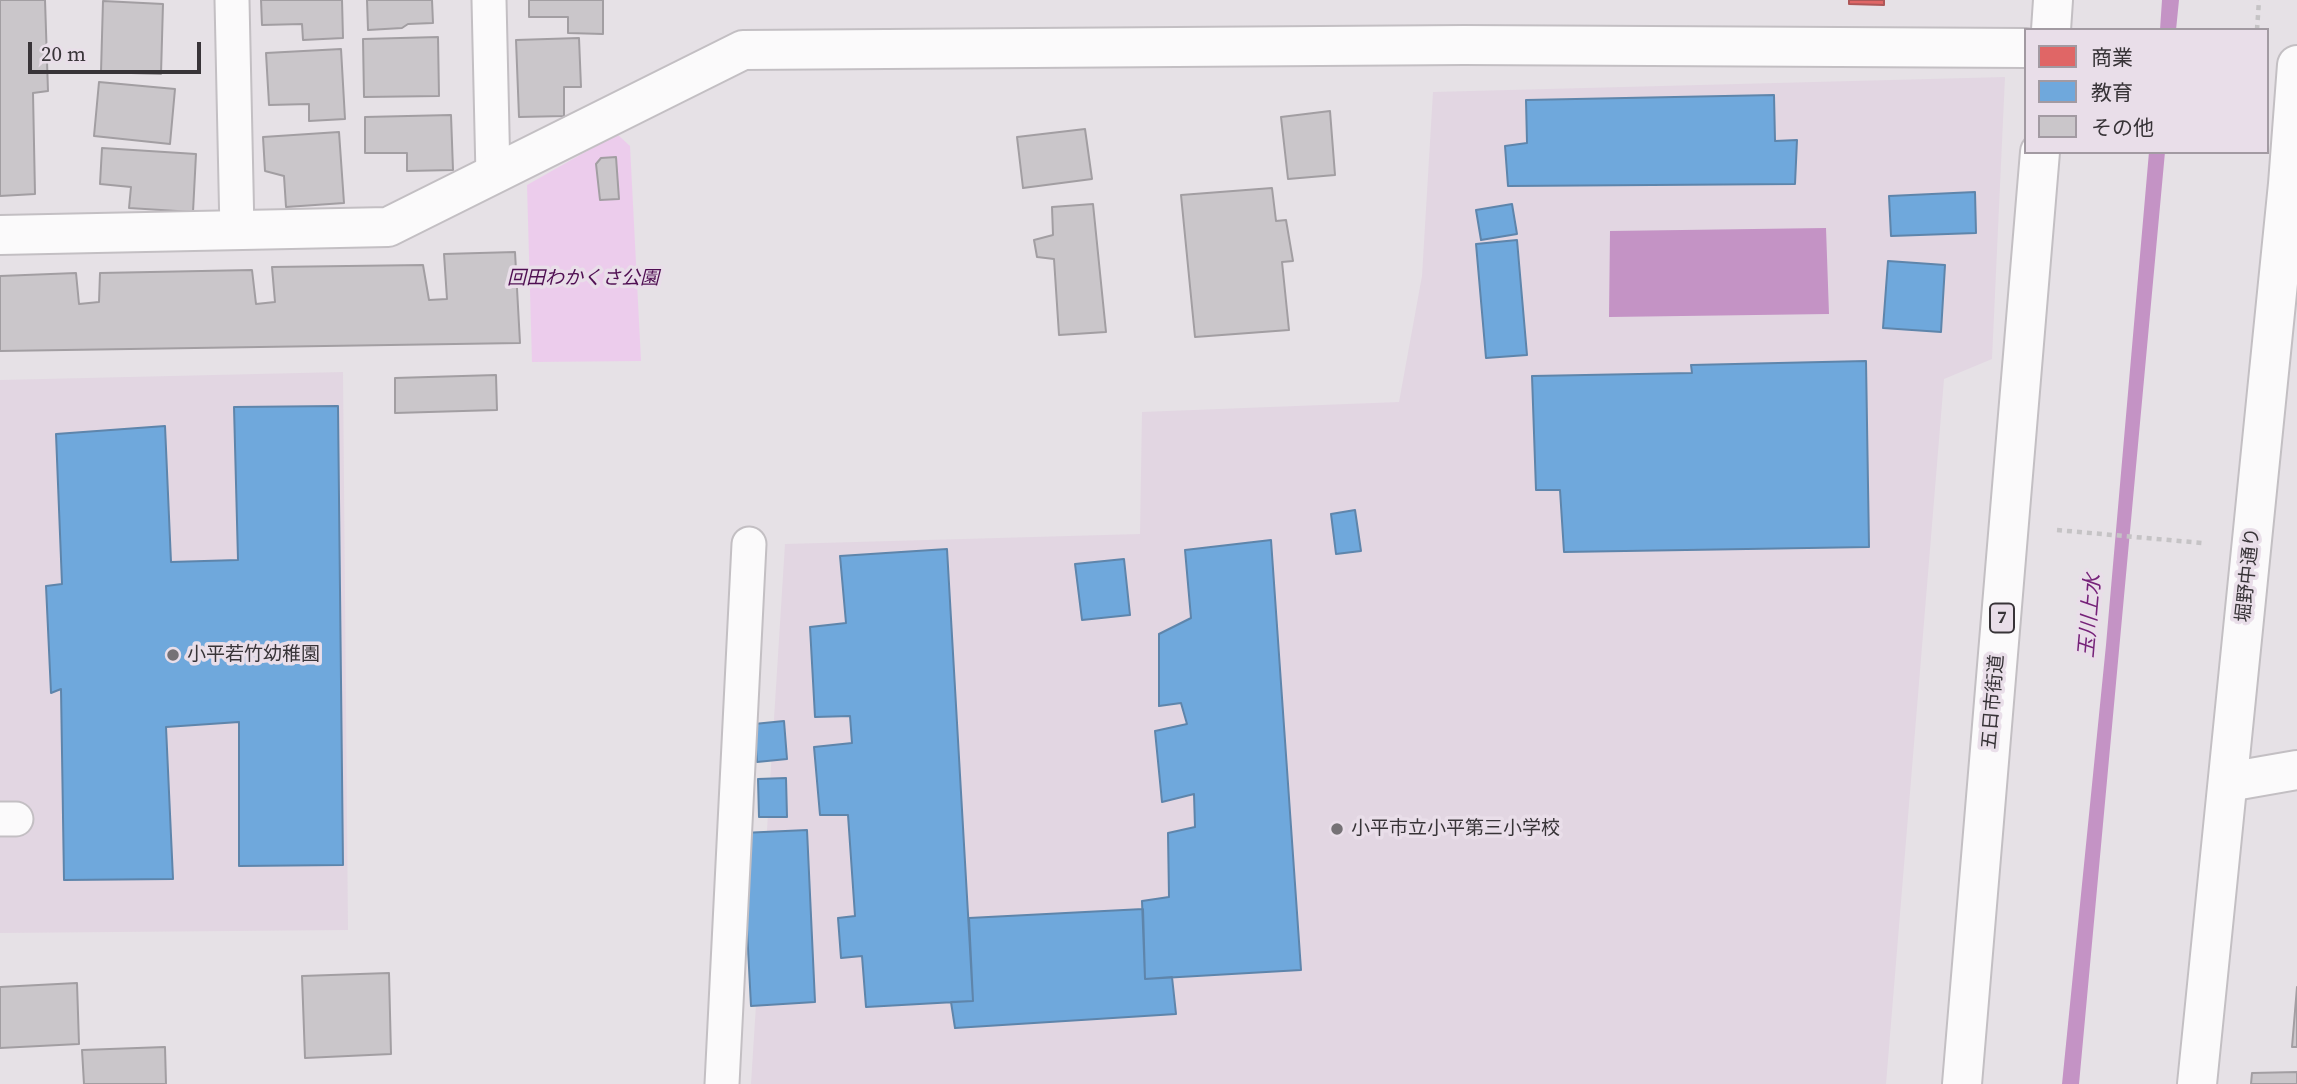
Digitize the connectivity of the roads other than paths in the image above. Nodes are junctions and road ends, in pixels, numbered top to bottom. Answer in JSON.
{"nodes":[{"id":1,"x":232,"y":0,"type":"edge"},
{"id":2,"x":489,"y":0,"type":"edge"},
{"id":3,"x":2053,"y":0,"type":"edge"},
{"id":4,"x":2051,"y":28,"type":"edge"},
{"id":5,"x":2024,"y":48,"type":"edge"},
{"id":6,"x":2297,"y":65,"type":"edge"},
{"id":7,"x":2040,"y":154,"type":"edge"},
{"id":8,"x":493,"y":175,"type":"junction"},
{"id":9,"x":2292,"y":184,"type":"edge"},
{"id":10,"x":237,"y":230,"type":"junction"},
{"id":11,"x":0,"y":235,"type":"edge"},
{"id":12,"x":749,"y":544,"type":"dead end"},
{"id":13,"x":2297,"y":770,"type":"edge"},
{"id":14,"x":2228,"y":782,"type":"junction"},
{"id":15,"x":722,"y":1084,"type":"edge"},
{"id":16,"x":1962,"y":1084,"type":"edge"},
{"id":17,"x":2197,"y":1084,"type":"edge"}],
"edges":[{"from":1,"to":10,"type":"lane"},
{"from":2,"to":8,"type":"lane"},
{"from":3,"to":4,"type":"street"},
{"from":5,"to":8,"type":"street"},
{"from":6,"to":9,"type":"street","name":"堀野中通り"},
{"from":7,"to":16,"type":"street","name":"五日市街道","number":"7"},
{"from":8,"to":10,"type":"street"},
{"from":9,"to":14,"type":"street","name":"堀野中通り"},
{"from":10,"to":11,"type":"street"},
{"from":12,"to":15,"type":"lane"},
{"from":13,"to":14,"type":"street"},
{"from":14,"to":17,"type":"street","name":"堀野中通り"}]}
